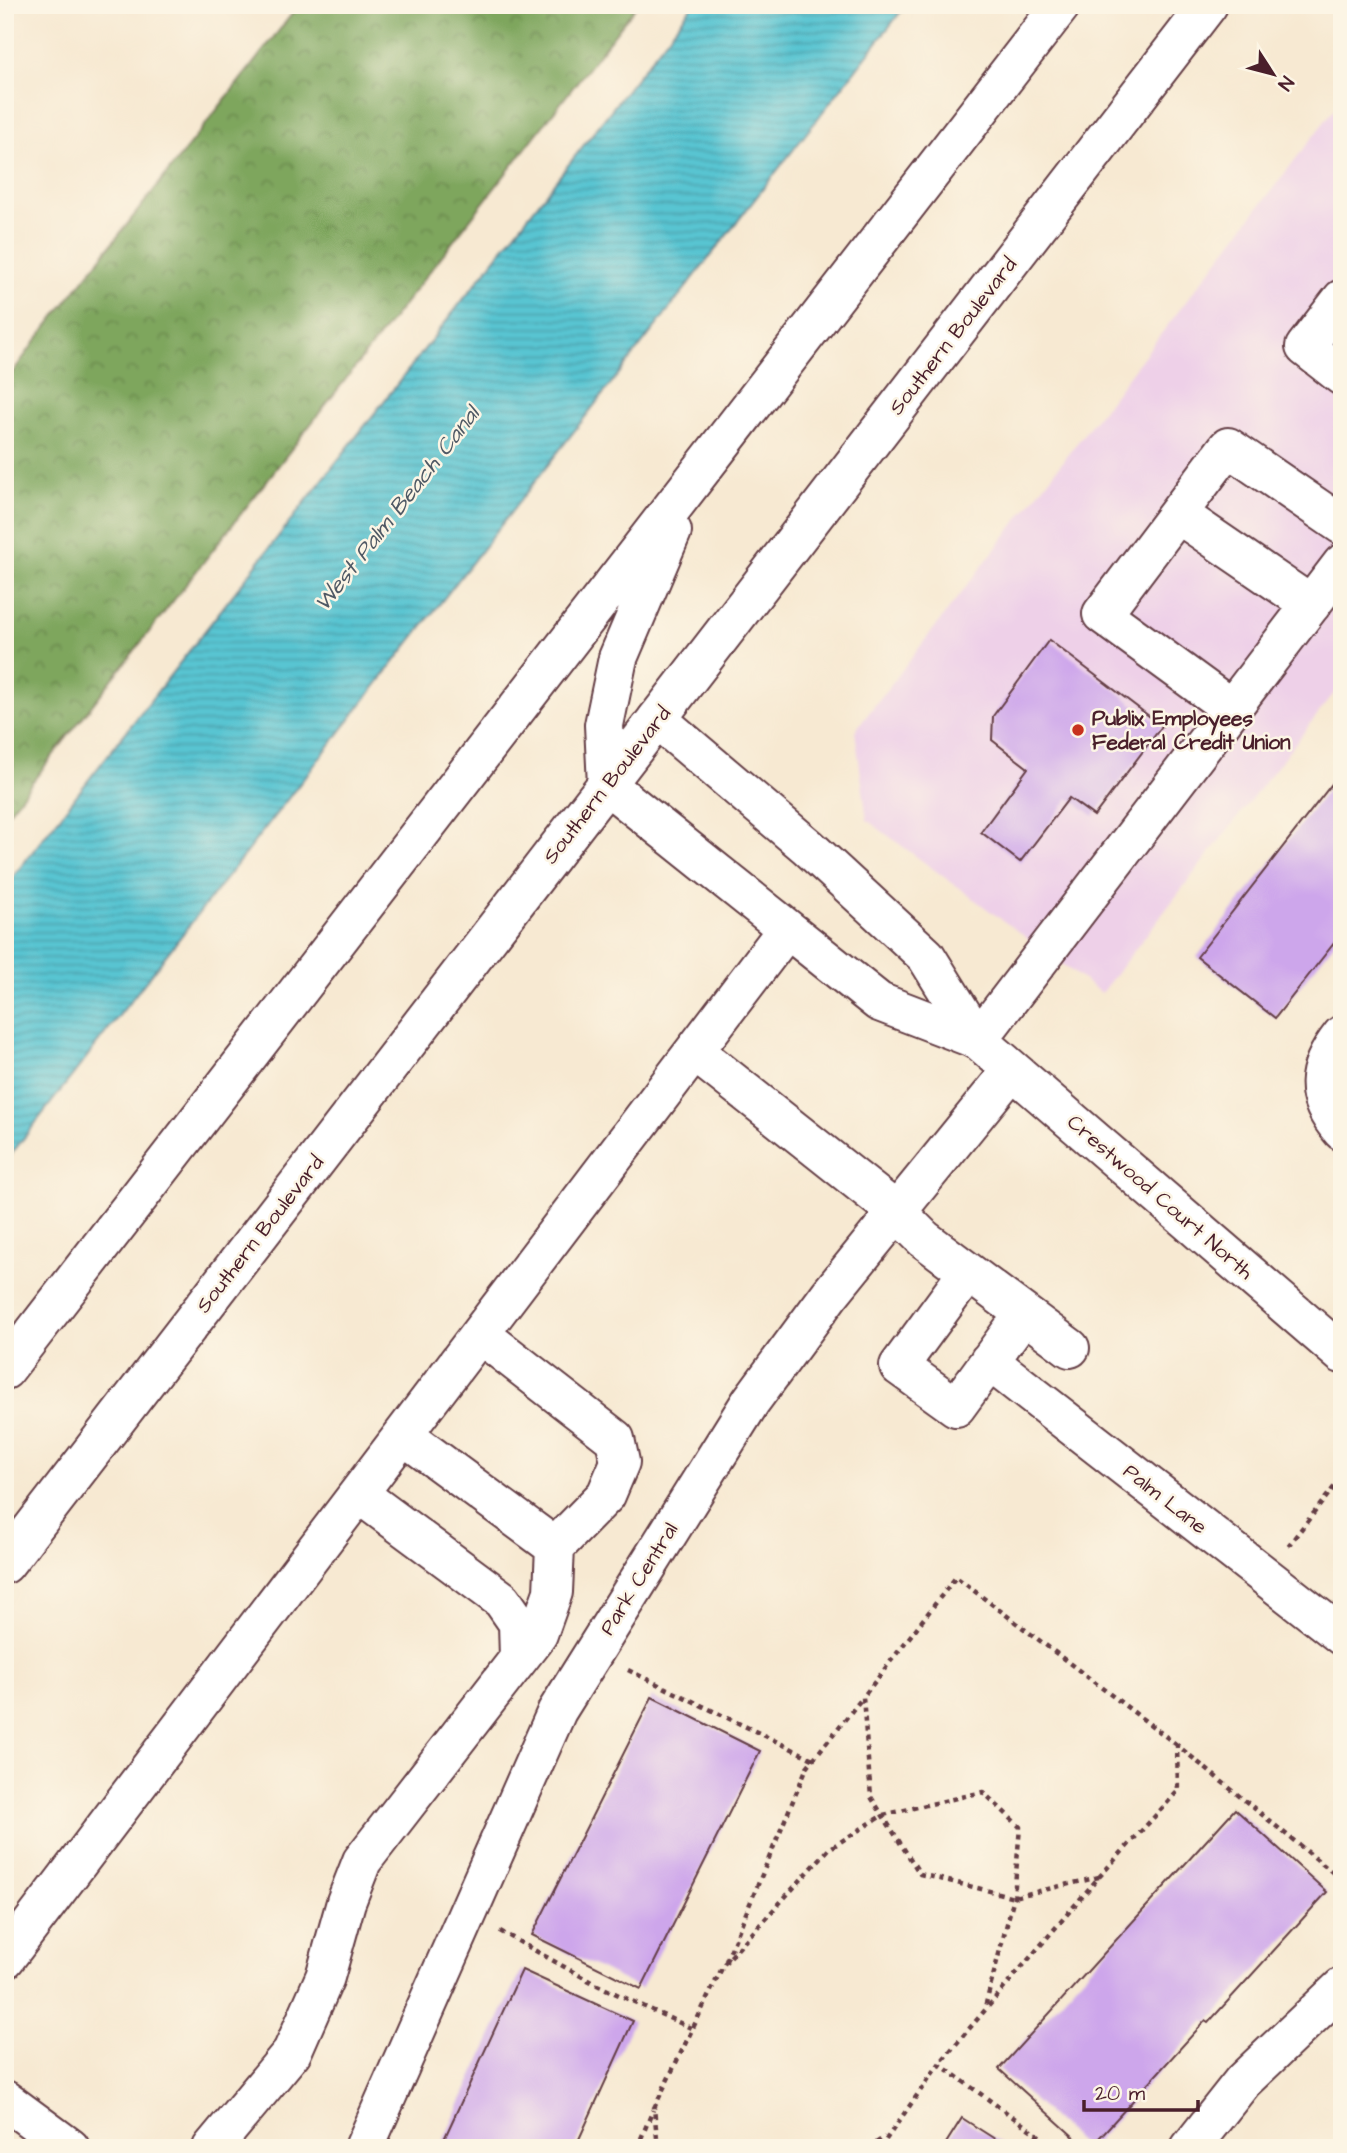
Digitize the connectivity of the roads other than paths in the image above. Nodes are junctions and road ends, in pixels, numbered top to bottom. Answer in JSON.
{"nodes":[{"id":1,"x":1061,"y":5,"type":"edge"},
{"id":2,"x":1208,"y":5,"type":"edge"},
{"id":3,"x":1342,"y":299,"type":"edge"},
{"id":4,"x":1342,"y":376,"type":"edge"},
{"id":5,"x":693,"y":481,"type":"junction"},
{"id":6,"x":1178,"y":514,"type":"junction"},
{"id":7,"x":1342,"y":525,"type":"edge"},
{"id":8,"x":1342,"y":564,"type":"edge"},
{"id":9,"x":1311,"y":606,"type":"junction"},
{"id":10,"x":1233,"y":709,"type":"junction"},
{"id":11,"x":657,"y":719,"type":"junction"},
{"id":12,"x":607,"y":785,"type":"junction"},
{"id":13,"x":787,"y":929,"type":"junction"},
{"id":14,"x":1342,"y":1035,"type":"edge"},
{"id":15,"x":978,"y":1040,"type":"junction"},
{"id":16,"x":695,"y":1052,"type":"junction"},
{"id":17,"x":1012,"y":1070,"type":"junction"},
{"id":18,"x":1342,"y":1131,"type":"edge"},
{"id":19,"x":898,"y":1213,"type":"junction"},
{"id":20,"x":968,"y":1272,"type":"junction"},
{"id":21,"x":1023,"y":1315,"type":"junction"},
{"id":22,"x":480,"y":1334,"type":"junction"},
{"id":23,"x":1070,"y":1348,"type":"dead end"},
{"id":24,"x":1342,"y":1354,"type":"edge"},
{"id":25,"x":989,"y":1361,"type":"junction"},
{"id":26,"x":5,"y":1370,"type":"edge"},
{"id":27,"x":403,"y":1435,"type":"junction"},
{"id":28,"x":359,"y":1494,"type":"junction"},
{"id":29,"x":555,"y":1548,"type":"junction"},
{"id":30,"x":5,"y":1564,"type":"edge"},
{"id":31,"x":1342,"y":1636,"type":"edge"},
{"id":32,"x":519,"y":1658,"type":"junction"},
{"id":33,"x":5,"y":1959,"type":"edge"},
{"id":34,"x":1342,"y":1987,"type":"edge"},
{"id":35,"x":5,"y":2100,"type":"edge"},
{"id":36,"x":71,"y":2148,"type":"edge"},
{"id":37,"x":212,"y":2148,"type":"edge"},
{"id":38,"x":364,"y":2148,"type":"edge"},
{"id":39,"x":1190,"y":2148,"type":"edge"}],
"edges":[{"from":1,"to":5,"type":"main road"},
{"from":2,"to":11,"type":"main road","name":"Southern Boulevard"},
{"from":3,"to":4,"type":"main road"},
{"from":5,"to":12,"type":"main road"},
{"from":5,"to":26,"type":"main road"},
{"from":6,"to":7,"type":"main road"},
{"from":6,"to":9,"type":"main road"},
{"from":6,"to":10,"type":"main road"},
{"from":8,"to":9,"type":"main road"},
{"from":9,"to":10,"type":"main road"},
{"from":10,"to":15,"type":"main road"},
{"from":11,"to":12,"type":"main road","name":"Southern Boulevard"},
{"from":11,"to":15,"type":"main road","name":"Crestwood Court North"},
{"from":12,"to":13,"type":"main road","name":"Crestwood Court North"},
{"from":12,"to":30,"type":"main road","name":"Southern Boulevard"},
{"from":13,"to":15,"type":"main road","name":"Crestwood Court North"},
{"from":13,"to":16,"type":"main road"},
{"from":14,"to":18,"type":"main road"},
{"from":15,"to":17,"type":"main road","name":"Crestwood Court North"},
{"from":16,"to":19,"type":"main road"},
{"from":16,"to":22,"type":"main road"},
{"from":17,"to":19,"type":"main road","name":"Park Central"},
{"from":17,"to":24,"type":"main road","name":"Crestwood Court North"},
{"from":19,"to":20,"type":"main road"},
{"from":19,"to":38,"type":"main road","name":"Park Central"},
{"from":20,"to":21,"type":"main road"},
{"from":20,"to":25,"type":"main road"},
{"from":21,"to":23,"type":"main road"},
{"from":21,"to":25,"type":"main road"},
{"from":22,"to":27,"type":"main road"},
{"from":22,"to":29,"type":"main road"},
{"from":25,"to":31,"type":"main road","name":"Palm Lane"},
{"from":27,"to":28,"type":"main road"},
{"from":27,"to":29,"type":"main road"},
{"from":28,"to":32,"type":"main road"},
{"from":28,"to":33,"type":"main road"},
{"from":29,"to":32,"type":"main road"},
{"from":32,"to":37,"type":"main road"},
{"from":34,"to":39,"type":"main road"},
{"from":35,"to":36,"type":"main road"}]}
